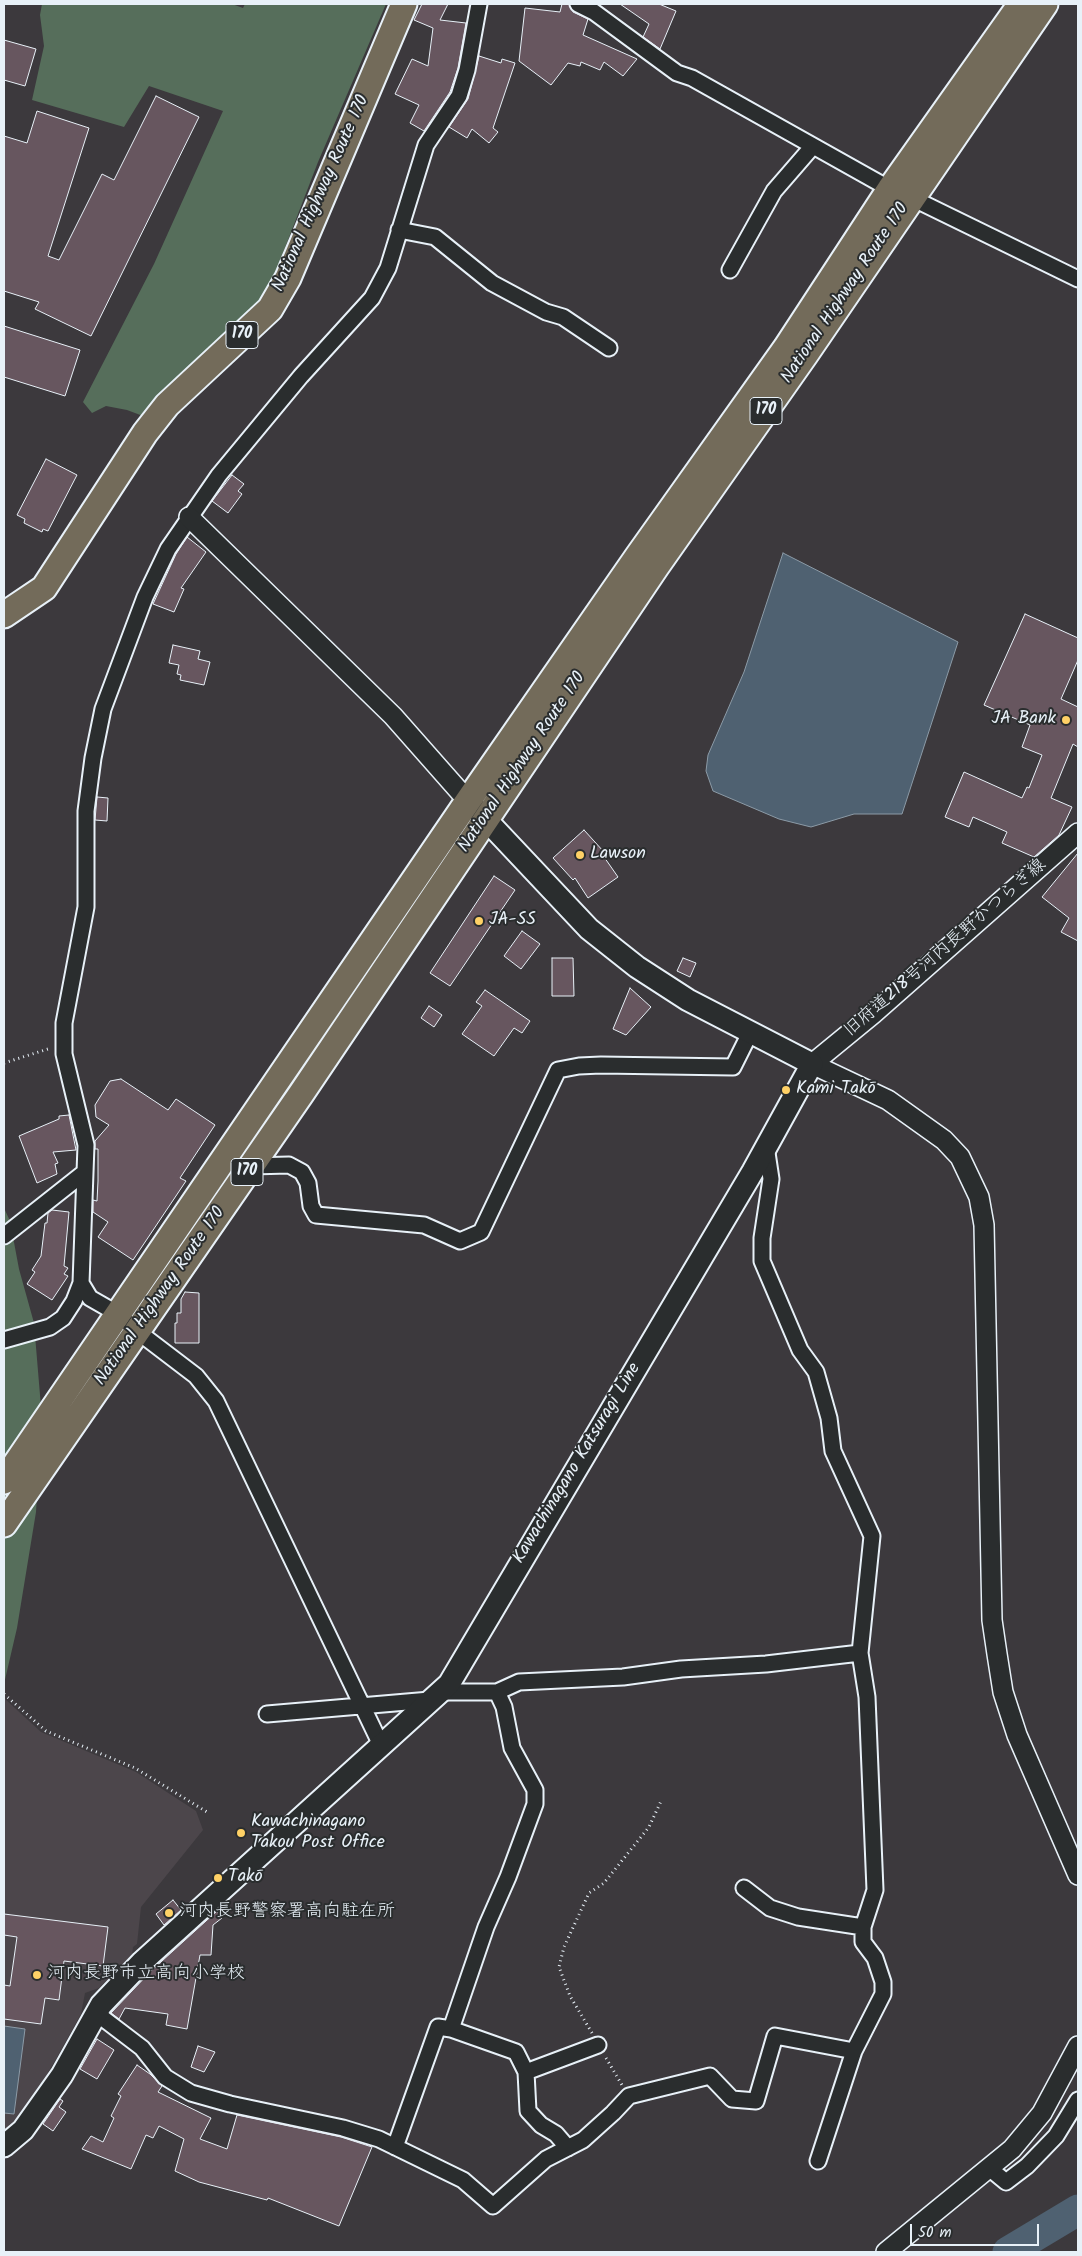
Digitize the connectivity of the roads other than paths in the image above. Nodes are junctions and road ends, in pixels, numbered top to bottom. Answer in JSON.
{"nodes":[{"id":1,"x":404,"y":4,"type":"edge"},
{"id":2,"x":479,"y":4,"type":"edge"},
{"id":3,"x":578,"y":4,"type":"edge"},
{"id":4,"x":1021,"y":4,"type":"edge"},
{"id":5,"x":1044,"y":4,"type":"edge"},
{"id":6,"x":813,"y":146,"type":"junction"},
{"id":7,"x":901,"y":193,"type":"junction"},
{"id":8,"x":400,"y":230,"type":"junction"},
{"id":9,"x":730,"y":270,"type":"dead end"},
{"id":10,"x":1078,"y":279,"type":"edge"},
{"id":11,"x":609,"y":348,"type":"dead end"},
{"id":12,"x":189,"y":517,"type":"junction"},
{"id":13,"x":4,"y":615,"type":"edge"},
{"id":14,"x":468,"y":801,"type":"junction"},
{"id":15,"x":486,"y":818,"type":"junction"},
{"id":16,"x":1078,"y":833,"type":"edge"},
{"id":17,"x":750,"y":1033,"type":"junction"},
{"id":18,"x":812,"y":1064,"type":"junction"},
{"id":19,"x":766,"y":1146,"type":"junction"},
{"id":20,"x":251,"y":1166,"type":"junction"},
{"id":21,"x":85,"y":1172,"type":"junction"},
{"id":22,"x":4,"y":1236,"type":"edge"},
{"id":23,"x":81,"y":1283,"type":"junction"},
{"id":24,"x":118,"y":1314,"type":"junction"},
{"id":25,"x":137,"y":1331,"type":"junction"},
{"id":26,"x":4,"y":1340,"type":"edge"},
{"id":27,"x":4,"y":1481,"type":"edge"},
{"id":28,"x":4,"y":1524,"type":"edge"},
{"id":29,"x":860,"y":1653,"type":"junction"},
{"id":30,"x":497,"y":1692,"type":"junction"},
{"id":31,"x":435,"y":1696,"type":"junction"},
{"id":32,"x":362,"y":1705,"type":"junction"},
{"id":33,"x":266,"y":1714,"type":"dead end"},
{"id":34,"x":381,"y":1745,"type":"junction"},
{"id":35,"x":1078,"y":1875,"type":"edge"},
{"id":36,"x":744,"y":1888,"type":"dead end"},
{"id":37,"x":863,"y":1927,"type":"junction"},
{"id":38,"x":96,"y":2013,"type":"junction"},
{"id":39,"x":451,"y":2029,"type":"junction"},
{"id":40,"x":598,"y":2045,"type":"road end"},
{"id":41,"x":1078,"y":2046,"type":"edge"},
{"id":42,"x":854,"y":2051,"type":"junction"},
{"id":43,"x":526,"y":2072,"type":"junction"},
{"id":44,"x":1078,"y":2100,"type":"edge"},
{"id":45,"x":4,"y":2146,"type":"edge"},
{"id":46,"x":395,"y":2147,"type":"junction"},
{"id":47,"x":568,"y":2148,"type":"junction"},
{"id":48,"x":818,"y":2161,"type":"dead end"},
{"id":49,"x":989,"y":2168,"type":"junction"},
{"id":50,"x":886,"y":2252,"type":"edge"}],
"edges":[{"from":1,"to":13,"type":"highway","name":"National Highway Route 170","number":"170"},
{"from":2,"to":8,"type":"street"},
{"from":3,"to":6,"type":"street"},
{"from":4,"to":7,"type":"highway","name":"National Highway Route 170","number":"170"},
{"from":5,"to":7,"type":"highway","name":"National Highway Route 170","number":"170"},
{"from":6,"to":7,"type":"street"},
{"from":6,"to":9,"type":"street"},
{"from":7,"to":10,"type":"street"},
{"from":7,"to":14,"type":"highway","name":"National Highway Route 170","number":"170"},
{"from":7,"to":15,"type":"highway","name":"National Highway Route 170","number":"170"},
{"from":8,"to":11,"type":"street"},
{"from":8,"to":12,"type":"street"},
{"from":12,"to":14,"type":"street"},
{"from":12,"to":21,"type":"street"},
{"from":14,"to":15,"type":"main road"},
{"from":14,"to":24,"type":"highway","name":"National Highway Route 170","number":"170"},
{"from":15,"to":17,"type":"main road"},
{"from":15,"to":20,"type":"highway","name":"National Highway Route 170","number":"170"},
{"from":16,"to":18,"type":"street","name":"旧府道218号河内長野かつらぎ線"},
{"from":17,"to":18,"type":"main road"},
{"from":17,"to":20,"type":"street"},
{"from":18,"to":19,"type":"main road","name":"Kawachinagano Katsuragi Line"},
{"from":18,"to":35,"type":"street"},
{"from":19,"to":29,"type":"street"},
{"from":19,"to":31,"type":"main road","name":"Kawachinagano Katsuragi Line"},
{"from":20,"to":25,"type":"highway","name":"National Highway Route 170","number":"170"},
{"from":21,"to":22,"type":"street"},
{"from":21,"to":23,"type":"street"},
{"from":23,"to":24,"type":"street"},
{"from":23,"to":26,"type":"street"},
{"from":24,"to":25,"type":"street"},
{"from":24,"to":27,"type":"highway","name":"National Highway Route 170","number":"170"},
{"from":25,"to":28,"type":"highway","name":"National Highway Route 170","number":"170"},
{"from":25,"to":32,"type":"street"},
{"from":29,"to":30,"type":"street"},
{"from":29,"to":37,"type":"street"},
{"from":30,"to":31,"type":"street"},
{"from":30,"to":39,"type":"street"},
{"from":31,"to":32,"type":"street"},
{"from":31,"to":34,"type":"main road","name":"Kawachinagano Katsuragi Line"},
{"from":32,"to":33,"type":"street"},
{"from":32,"to":34,"type":"street"},
{"from":34,"to":38,"type":"main road","name":"Kawachinagano Katsuragi Line"},
{"from":36,"to":37,"type":"street"},
{"from":37,"to":42,"type":"street"},
{"from":38,"to":45,"type":"main road","name":"Kawachinagano Katsuragi Line"},
{"from":38,"to":46,"type":"street"},
{"from":39,"to":43,"type":"street"},
{"from":39,"to":46,"type":"street"},
{"from":40,"to":43,"type":"street"},
{"from":41,"to":49,"type":"street"},
{"from":42,"to":47,"type":"street"},
{"from":42,"to":48,"type":"street"},
{"from":43,"to":47,"type":"street"},
{"from":44,"to":49,"type":"street"},
{"from":46,"to":47,"type":"street"},
{"from":49,"to":50,"type":"street"}]}
